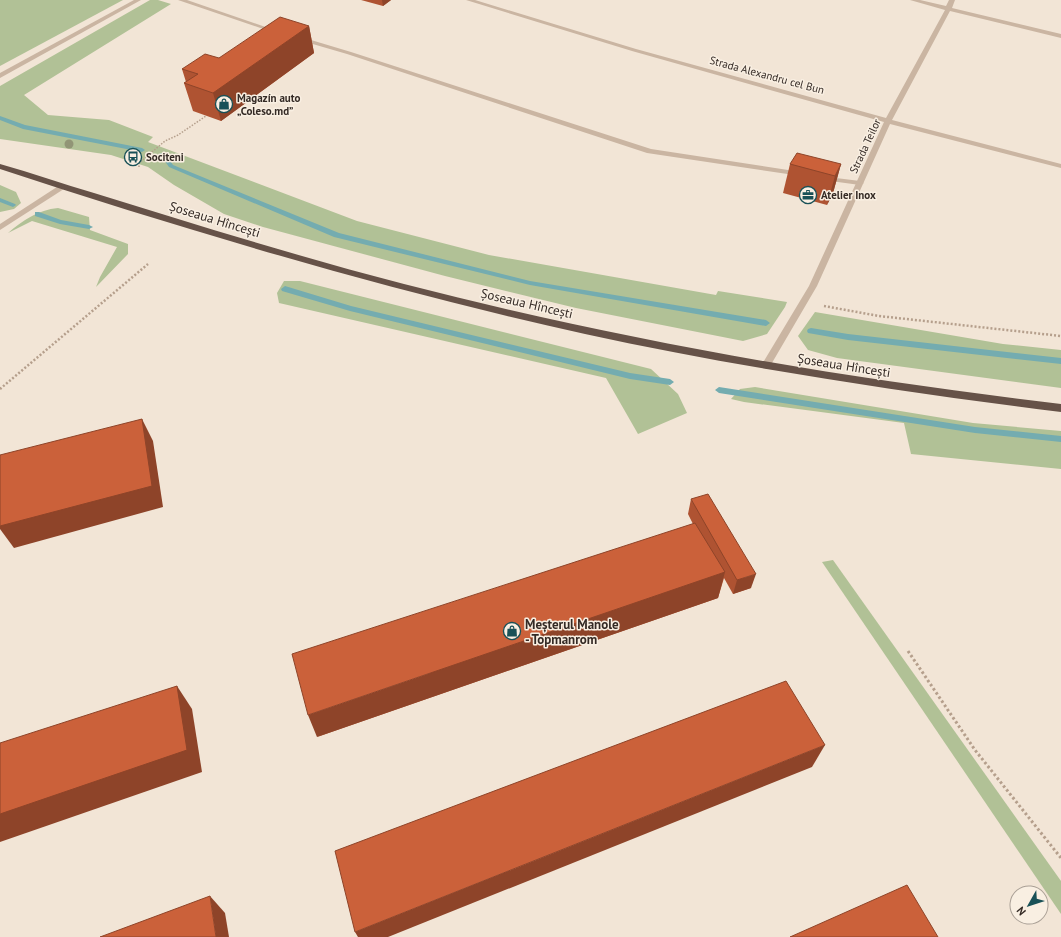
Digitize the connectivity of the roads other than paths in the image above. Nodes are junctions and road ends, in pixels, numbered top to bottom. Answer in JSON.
{"nodes":[{"id":1,"x":138,"y":0,"type":"edge"},
{"id":2,"x":181,"y":0,"type":"edge"},
{"id":3,"x":469,"y":0,"type":"edge"},
{"id":4,"x":913,"y":0,"type":"edge"},
{"id":5,"x":952,"y":0,"type":"edge"},
{"id":6,"x":948,"y":8,"type":"junction"},
{"id":7,"x":282,"y":33,"type":"edge"},
{"id":8,"x":1061,"y":36,"type":"edge"},
{"id":9,"x":296,"y":37,"type":"edge"},
{"id":10,"x":0,"y":76,"type":"edge"},
{"id":11,"x":888,"y":121,"type":"junction"},
{"id":12,"x":0,"y":166,"type":"edge"},
{"id":13,"x":1061,"y":166,"type":"edge"},
{"id":14,"x":860,"y":183,"type":"junction"},
{"id":15,"x":63,"y":187,"type":"junction"},
{"id":16,"x":0,"y":228,"type":"edge"},
{"id":17,"x":766,"y":366,"type":"junction"},
{"id":18,"x":1061,"y":408,"type":"edge"}],
"edges":[{"from":1,"to":10,"type":"street"},
{"from":2,"to":7,"type":"street"},
{"from":3,"to":11,"type":"street","name":"Strada Alexandru cel Bun"},
{"from":4,"to":6,"type":"street"},
{"from":5,"to":6,"type":"street","name":"Strada Teilor"},
{"from":6,"to":8,"type":"street"},
{"from":6,"to":11,"type":"street","name":"Strada Teilor"},
{"from":9,"to":14,"type":"street"},
{"from":11,"to":13,"type":"street","name":"Strada Alexandru cel Bun"},
{"from":11,"to":14,"type":"street","name":"Strada Teilor"},
{"from":12,"to":15,"type":"highway","name":"Șoseaua Hîncești"},
{"from":14,"to":17,"type":"street","name":"Strada Teilor"},
{"from":15,"to":16,"type":"street"},
{"from":15,"to":17,"type":"highway","name":"Șoseaua Hîncești"},
{"from":17,"to":18,"type":"highway","name":"Șoseaua Hîncești"}]}
